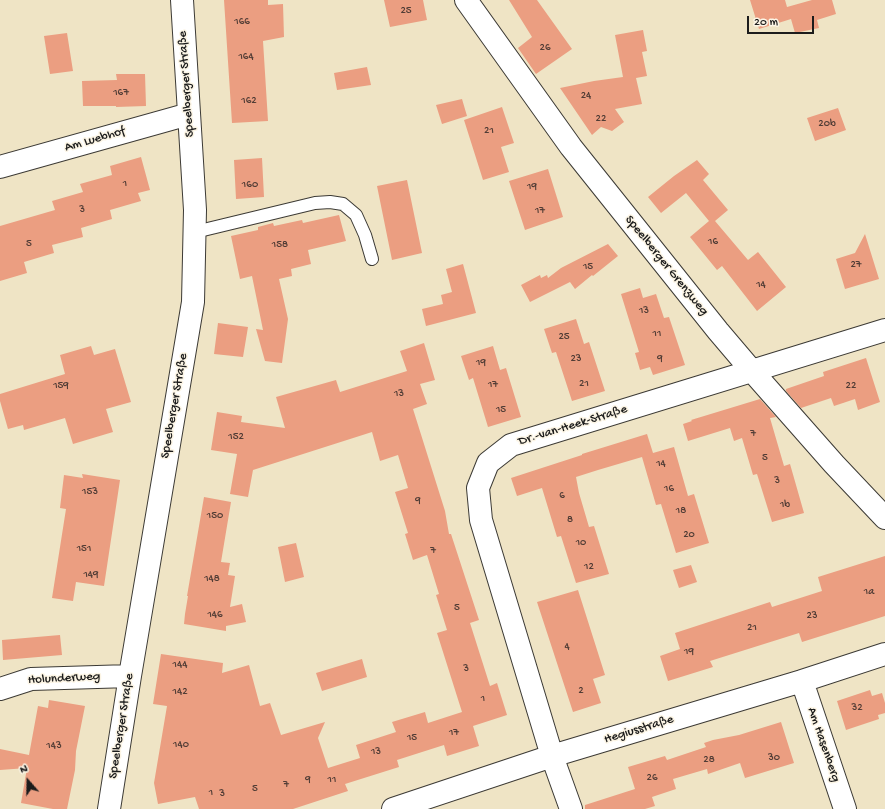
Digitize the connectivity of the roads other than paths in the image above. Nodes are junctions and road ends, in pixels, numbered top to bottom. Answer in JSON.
{"nodes":[{"id":1,"x":182,"y":0,"type":"edge"},
{"id":2,"x":466,"y":0,"type":"edge"},
{"id":3,"x":189,"y":114,"type":"junction"},
{"id":4,"x":0,"y":166,"type":"edge"},
{"id":5,"x":195,"y":232,"type":"junction"},
{"id":6,"x":372,"y":259,"type":"dead end"},
{"id":7,"x":885,"y":330,"type":"edge"},
{"id":8,"x":752,"y":371,"type":"junction"},
{"id":9,"x":885,"y":518,"type":"edge"},
{"id":10,"x":885,"y":654,"type":"edge"},
{"id":11,"x":130,"y":676,"type":"junction"},
{"id":12,"x":802,"y":681,"type":"junction"},
{"id":13,"x":0,"y":690,"type":"edge"},
{"id":14,"x":552,"y":756,"type":"junction"},
{"id":15,"x":109,"y":809,"type":"edge"},
{"id":16,"x":394,"y":809,"type":"edge"},
{"id":17,"x":570,"y":809,"type":"edge"},
{"id":18,"x":845,"y":809,"type":"edge"}],
"edges":[{"from":1,"to":3,"type":"street","name":"Speelberger Straße"},
{"from":2,"to":8,"type":"street","name":"Speelberger Grenzweg"},
{"from":3,"to":4,"type":"street","name":"Am Luebhof"},
{"from":3,"to":5,"type":"street","name":"Speelberger Straße"},
{"from":5,"to":6,"type":"lane"},
{"from":5,"to":11,"type":"street","name":"Speelberger Straße"},
{"from":7,"to":8,"type":"street","name":"Dr.-van-Heek-Straße"},
{"from":8,"to":9,"type":"street","name":"Speelberger Grenzweg"},
{"from":8,"to":14,"type":"street","name":"Dr.-van-Heek-Straße"},
{"from":10,"to":12,"type":"street","name":"Hegiusstraße"},
{"from":11,"to":13,"type":"street","name":"Holunderweg"},
{"from":11,"to":15,"type":"street","name":"Speelberger Straße"},
{"from":12,"to":14,"type":"street","name":"Hegiusstraße"},
{"from":12,"to":18,"type":"street","name":"Am Hasenberg"},
{"from":14,"to":16,"type":"street","name":"Hegiusstraße"},
{"from":14,"to":17,"type":"street","name":"Dr.-van-Heek-Straße"}]}
